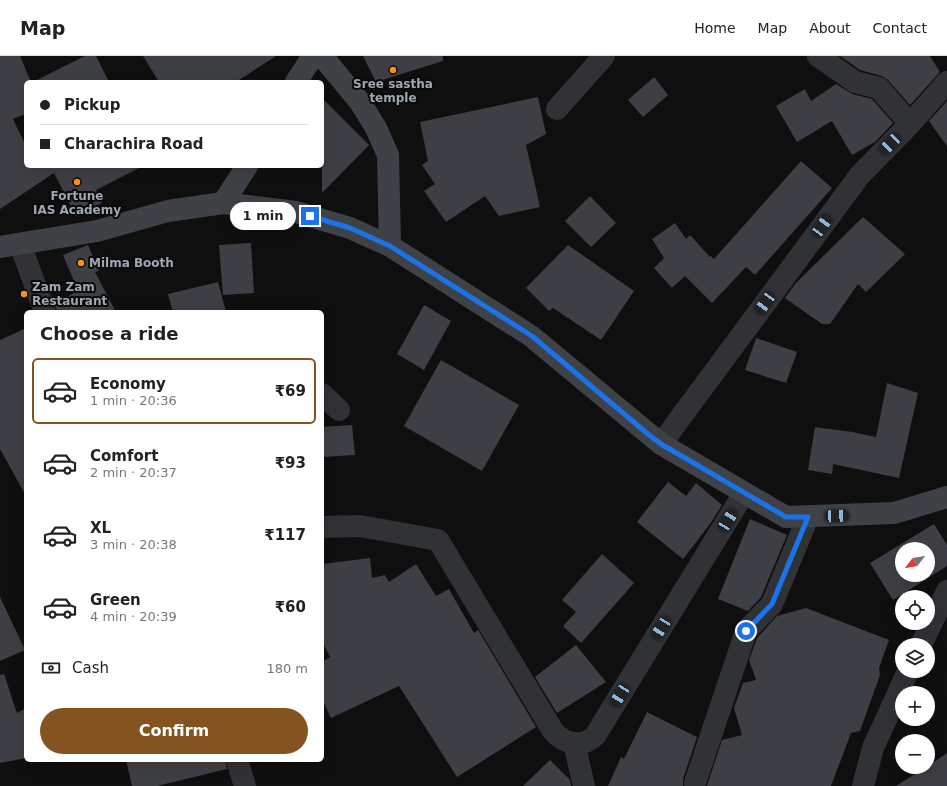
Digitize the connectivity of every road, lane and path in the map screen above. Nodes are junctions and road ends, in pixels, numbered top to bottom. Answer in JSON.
{"nodes":[{"id":1,"x":313,"y":56,"type":"edge"},
{"id":2,"x":322,"y":56,"type":"edge"},
{"id":3,"x":604,"y":56,"type":"edge"},
{"id":4,"x":818,"y":56,"type":"edge"},
{"id":5,"x":297,"y":80,"type":"edge"},
{"id":6,"x":947,"y":82,"type":"edge"},
{"id":7,"x":557,"y":109,"type":"dead end"},
{"id":8,"x":910,"y":124,"type":"junction"},
{"id":9,"x":246,"y":168,"type":"edge"},
{"id":10,"x":223,"y":203,"type":"junction"},
{"id":11,"x":10,"y":246,"type":"edge"},
{"id":12,"x":390,"y":246,"type":"junction"},
{"id":13,"x":44,"y":310,"type":"edge"},
{"id":14,"x":324,"y":396,"type":"edge"},
{"id":15,"x":339,"y":410,"type":"dead end"},
{"id":16,"x":661,"y":444,"type":"junction"},
{"id":17,"x":744,"y":493,"type":"junction"},
{"id":18,"x":947,"y":497,"type":"edge"},
{"id":19,"x":808,"y":517,"type":"junction"},
{"id":20,"x":324,"y":527,"type":"edge"},
{"id":21,"x":947,"y":591,"type":"edge"},
{"id":22,"x":924,"y":638,"type":"edge"},
{"id":23,"x":905,"y":678,"type":"edge"},
{"id":24,"x":574,"y":743,"type":"junction"},
{"id":25,"x":238,"y":762,"type":"edge"},
{"id":26,"x":695,"y":783,"type":"dead end"},
{"id":27,"x":245,"y":786,"type":"edge"},
{"id":28,"x":584,"y":786,"type":"edge"},
{"id":29,"x":863,"y":786,"type":"edge"}],
"edges":[{"from":1,"to":5,"type":"street"},
{"from":2,"to":12,"type":"street"},
{"from":3,"to":7,"type":"street"},
{"from":4,"to":8,"type":"street"},
{"from":6,"to":8,"type":"street"},
{"from":8,"to":16,"type":"street"},
{"from":9,"to":10,"type":"street"},
{"from":10,"to":11,"type":"street"},
{"from":10,"to":12,"type":"street"},
{"from":11,"to":13,"type":"street"},
{"from":12,"to":16,"type":"street"},
{"from":14,"to":15,"type":"street"},
{"from":16,"to":17,"type":"street"},
{"from":17,"to":19,"type":"street"},
{"from":17,"to":24,"type":"street"},
{"from":18,"to":19,"type":"street"},
{"from":19,"to":26,"type":"street"},
{"from":20,"to":24,"type":"street"},
{"from":21,"to":22,"type":"street"},
{"from":23,"to":29,"type":"street"},
{"from":24,"to":28,"type":"street"},
{"from":25,"to":27,"type":"street"}]}
